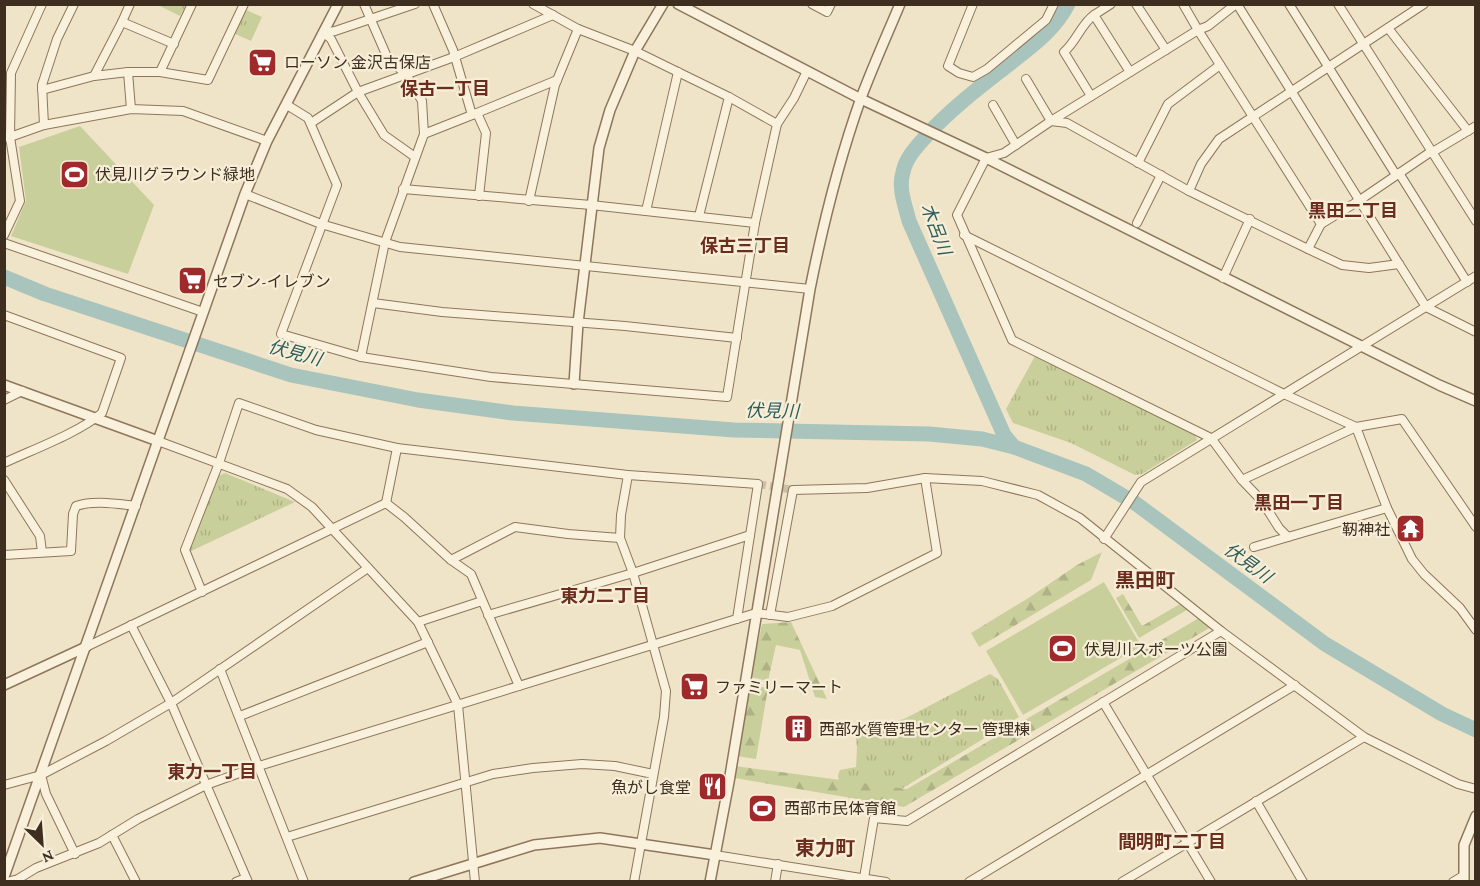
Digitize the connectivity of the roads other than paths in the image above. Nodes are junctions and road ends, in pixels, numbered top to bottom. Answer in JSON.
{"nodes":[{"id":1,"x":42,"y":4,"type":"edge"},
{"id":2,"x":74,"y":4,"type":"edge"},
{"id":3,"x":130,"y":4,"type":"edge"},
{"id":4,"x":192,"y":4,"type":"edge"},
{"id":5,"x":244,"y":4,"type":"edge"},
{"id":6,"x":338,"y":4,"type":"edge"},
{"id":7,"x":364,"y":4,"type":"edge"},
{"id":8,"x":415,"y":4,"type":"edge"},
{"id":9,"x":433,"y":4,"type":"edge"},
{"id":10,"x":533,"y":4,"type":"edge"},
{"id":11,"x":663,"y":4,"type":"edge"},
{"id":12,"x":678,"y":4,"type":"edge"},
{"id":13,"x":812,"y":4,"type":"edge"},
{"id":14,"x":831,"y":4,"type":"edge"},
{"id":15,"x":900,"y":4,"type":"edge"},
{"id":16,"x":973,"y":4,"type":"edge"},
{"id":17,"x":1054,"y":4,"type":"edge"},
{"id":18,"x":1111,"y":4,"type":"edge"},
{"id":19,"x":1136,"y":4,"type":"edge"},
{"id":20,"x":1183,"y":4,"type":"edge"},
{"id":21,"x":1237,"y":4,"type":"edge"},
{"id":22,"x":1289,"y":4,"type":"edge"},
{"id":23,"x":1338,"y":4,"type":"edge"},
{"id":24,"x":1424,"y":4,"type":"edge"},
{"id":25,"x":553,"y":15,"type":"junction"},
{"id":26,"x":1094,"y":15,"type":"junction"},
{"id":27,"x":370,"y":18,"type":"junction"},
{"id":28,"x":122,"y":22,"type":"junction"},
{"id":29,"x":1388,"y":28,"type":"junction"},
{"id":30,"x":578,"y":29,"type":"junction"},
{"id":31,"x":1198,"y":30,"type":"junction"},
{"id":32,"x":324,"y":33,"type":"junction"},
{"id":33,"x":174,"y":44,"type":"junction"},
{"id":34,"x":1363,"y":44,"type":"junction"},
{"id":35,"x":1166,"y":50,"type":"junction"},
{"id":36,"x":635,"y":51,"type":"junction"},
{"id":37,"x":454,"y":57,"type":"junction"},
{"id":38,"x":1220,"y":65,"type":"junction"},
{"id":39,"x":1329,"y":67,"type":"junction"},
{"id":40,"x":807,"y":70,"type":"junction"},
{"id":41,"x":128,"y":72,"type":"junction"},
{"id":42,"x":160,"y":72,"type":"junction"},
{"id":43,"x":678,"y":72,"type":"junction"},
{"id":44,"x":1130,"y":72,"type":"junction"},
{"id":45,"x":406,"y":74,"type":"junction"},
{"id":46,"x":94,"y":76,"type":"junction"},
{"id":47,"x":1026,"y":79,"type":"dead end"},
{"id":48,"x":557,"y":80,"type":"junction"},
{"id":49,"x":42,"y":90,"type":"junction"},
{"id":50,"x":1292,"y":91,"type":"junction"},
{"id":51,"x":358,"y":92,"type":"junction"},
{"id":52,"x":1091,"y":96,"type":"junction"},
{"id":53,"x":729,"y":97,"type":"junction"},
{"id":54,"x":861,"y":99,"type":"junction"},
{"id":55,"x":287,"y":105,"type":"junction"},
{"id":56,"x":993,"y":105,"type":"dead end"},
{"id":57,"x":130,"y":109,"type":"junction"},
{"id":58,"x":475,"y":114,"type":"junction"},
{"id":59,"x":1252,"y":117,"type":"junction"},
{"id":60,"x":1051,"y":121,"type":"junction"},
{"id":61,"x":310,"y":123,"type":"junction"},
{"id":62,"x":777,"y":124,"type":"junction"},
{"id":63,"x":44,"y":125,"type":"junction"},
{"id":64,"x":1476,"y":126,"type":"edge"},
{"id":65,"x":1468,"y":131,"type":"junction"},
{"id":66,"x":424,"y":134,"type":"junction"},
{"id":67,"x":7,"y":137,"type":"edge"},
{"id":68,"x":267,"y":141,"type":"junction"},
{"id":69,"x":1016,"y":145,"type":"junction"},
{"id":70,"x":1431,"y":153,"type":"junction"},
{"id":71,"x":415,"y":157,"type":"junction"},
{"id":72,"x":986,"y":158,"type":"junction"},
{"id":73,"x":1138,"y":163,"type":"junction"},
{"id":74,"x":1397,"y":174,"type":"junction"},
{"id":75,"x":1161,"y":175,"type":"junction"},
{"id":76,"x":403,"y":189,"type":"junction"},
{"id":77,"x":1189,"y":191,"type":"junction"},
{"id":78,"x":244,"y":194,"type":"junction"},
{"id":79,"x":479,"y":196,"type":"junction"},
{"id":80,"x":1360,"y":200,"type":"junction"},
{"id":81,"x":529,"y":201,"type":"junction"},
{"id":82,"x":591,"y":205,"type":"junction"},
{"id":83,"x":646,"y":211,"type":"junction"},
{"id":84,"x":699,"y":216,"type":"junction"},
{"id":85,"x":1250,"y":219,"type":"junction"},
{"id":86,"x":1476,"y":221,"type":"edge"},
{"id":87,"x":755,"y":223,"type":"junction"},
{"id":88,"x":1137,"y":223,"type":"dead end"},
{"id":89,"x":321,"y":224,"type":"junction"},
{"id":90,"x":1321,"y":224,"type":"junction"},
{"id":91,"x":4,"y":235,"type":"edge"},
{"id":92,"x":964,"y":235,"type":"junction"},
{"id":93,"x":384,"y":242,"type":"junction"},
{"id":94,"x":4,"y":243,"type":"edge"},
{"id":95,"x":1308,"y":249,"type":"junction"},
{"id":96,"x":1399,"y":264,"type":"junction"},
{"id":97,"x":584,"y":266,"type":"junction"},
{"id":98,"x":1476,"y":276,"type":"edge"},
{"id":99,"x":1223,"y":278,"type":"junction"},
{"id":100,"x":746,"y":282,"type":"junction"},
{"id":101,"x":1467,"y":282,"type":"junction"},
{"id":102,"x":810,"y":289,"type":"junction"},
{"id":103,"x":373,"y":303,"type":"junction"},
{"id":104,"x":1426,"y":307,"type":"junction"},
{"id":105,"x":4,"y":315,"type":"edge"},
{"id":106,"x":202,"y":315,"type":"junction"},
{"id":107,"x":578,"y":323,"type":"junction"},
{"id":108,"x":1476,"y":332,"type":"edge"},
{"id":109,"x":737,"y":338,"type":"junction"},
{"id":110,"x":1362,"y":347,"type":"junction"},
{"id":111,"x":361,"y":357,"type":"junction"},
{"id":112,"x":574,"y":384,"type":"junction"},
{"id":113,"x":4,"y":385,"type":"edge"},
{"id":114,"x":22,"y":391,"type":"junction"},
{"id":115,"x":1284,"y":394,"type":"junction"},
{"id":116,"x":4,"y":400,"type":"edge"},
{"id":117,"x":1476,"y":401,"type":"edge"},
{"id":118,"x":95,"y":419,"type":"junction"},
{"id":119,"x":1356,"y":427,"type":"junction"},
{"id":120,"x":1211,"y":438,"type":"junction"},
{"id":121,"x":158,"y":441,"type":"junction"},
{"id":122,"x":397,"y":447,"type":"junction"},
{"id":123,"x":4,"y":463,"type":"edge"},
{"id":124,"x":219,"y":463,"type":"junction"},
{"id":125,"x":628,"y":475,"type":"junction"},
{"id":126,"x":926,"y":478,"type":"junction"},
{"id":127,"x":4,"y":480,"type":"edge"},
{"id":128,"x":1242,"y":480,"type":"junction"},
{"id":129,"x":386,"y":503,"type":"junction"},
{"id":130,"x":136,"y":506,"type":"junction"},
{"id":131,"x":1387,"y":508,"type":"junction"},
{"id":132,"x":1476,"y":527,"type":"edge"},
{"id":133,"x":331,"y":530,"type":"junction"},
{"id":134,"x":750,"y":536,"type":"junction"},
{"id":135,"x":1288,"y":537,"type":"junction"},
{"id":136,"x":620,"y":538,"type":"junction"},
{"id":137,"x":1104,"y":538,"type":"junction"},
{"id":138,"x":1254,"y":547,"type":"dead end"},
{"id":139,"x":42,"y":552,"type":"junction"},
{"id":140,"x":4,"y":555,"type":"edge"},
{"id":141,"x":451,"y":560,"type":"junction"},
{"id":142,"x":368,"y":568,"type":"junction"},
{"id":143,"x":633,"y":573,"type":"junction"},
{"id":144,"x":202,"y":592,"type":"junction"},
{"id":145,"x":482,"y":601,"type":"junction"},
{"id":146,"x":756,"y":613,"type":"junction"},
{"id":147,"x":488,"y":615,"type":"junction"},
{"id":148,"x":770,"y":615,"type":"junction"},
{"id":149,"x":736,"y":619,"type":"junction"},
{"id":150,"x":418,"y":622,"type":"junction"},
{"id":151,"x":131,"y":626,"type":"junction"},
{"id":152,"x":1476,"y":630,"type":"edge"},
{"id":153,"x":1221,"y":631,"type":"junction"},
{"id":154,"x":428,"y":642,"type":"junction"},
{"id":155,"x":654,"y":645,"type":"junction"},
{"id":156,"x":86,"y":647,"type":"junction"},
{"id":157,"x":220,"y":669,"type":"junction"},
{"id":158,"x":5,"y":683,"type":"edge"},
{"id":159,"x":1295,"y":685,"type":"junction"},
{"id":160,"x":519,"y":686,"type":"junction"},
{"id":161,"x":1103,"y":702,"type":"junction"},
{"id":162,"x":171,"y":703,"type":"junction"},
{"id":163,"x":458,"y":705,"type":"junction"},
{"id":164,"x":240,"y":716,"type":"junction"},
{"id":165,"x":1364,"y":736,"type":"junction"},
{"id":166,"x":259,"y":766,"type":"junction"},
{"id":167,"x":653,"y":774,"type":"junction"},
{"id":168,"x":1146,"y":774,"type":"junction"},
{"id":169,"x":41,"y":775,"type":"junction"},
{"id":170,"x":464,"y":782,"type":"junction"},
{"id":171,"x":206,"y":784,"type":"junction"},
{"id":172,"x":4,"y":785,"type":"edge"},
{"id":173,"x":1476,"y":789,"type":"edge"},
{"id":174,"x":1256,"y":801,"type":"junction"},
{"id":175,"x":1476,"y":816,"type":"edge"},
{"id":176,"x":112,"y":835,"type":"junction"},
{"id":177,"x":287,"y":837,"type":"junction"},
{"id":178,"x":1187,"y":842,"type":"junction"},
{"id":179,"x":640,"y":844,"type":"junction"},
{"id":180,"x":75,"y":854,"type":"junction"},
{"id":181,"x":715,"y":855,"type":"junction"},
{"id":182,"x":474,"y":863,"type":"junction"},
{"id":183,"x":777,"y":864,"type":"junction"},
{"id":184,"x":4,"y":877,"type":"edge"},
{"id":185,"x":864,"y":878,"type":"junction"},
{"id":186,"x":1463,"y":879,"type":"edge"},
{"id":187,"x":18,"y":880,"type":"edge"},
{"id":188,"x":247,"y":880,"type":"edge"},
{"id":189,"x":8,"y":882,"type":"edge"},
{"id":190,"x":136,"y":882,"type":"edge"},
{"id":191,"x":236,"y":882,"type":"edge"},
{"id":192,"x":304,"y":882,"type":"edge"},
{"id":193,"x":414,"y":882,"type":"edge"},
{"id":194,"x":475,"y":882,"type":"edge"},
{"id":195,"x":634,"y":882,"type":"edge"},
{"id":196,"x":710,"y":882,"type":"edge"},
{"id":197,"x":775,"y":882,"type":"edge"},
{"id":198,"x":886,"y":882,"type":"edge"},
{"id":199,"x":969,"y":882,"type":"edge"},
{"id":200,"x":1122,"y":882,"type":"edge"},
{"id":201,"x":1210,"y":882,"type":"edge"},
{"id":202,"x":1303,"y":882,"type":"edge"},
{"id":203,"x":1453,"y":882,"type":"edge"}],
"edges":[{"from":1,"to":67,"type":"street"},
{"from":2,"to":49,"type":"street"},
{"from":3,"to":28,"type":"street"},
{"from":4,"to":33,"type":"street"},
{"from":5,"to":42,"type":"street"},
{"from":6,"to":32,"type":"street"},
{"from":7,"to":27,"type":"street"},
{"from":8,"to":27,"type":"street"},
{"from":9,"to":37,"type":"street"},
{"from":10,"to":25,"type":"street"},
{"from":11,"to":36,"type":"street"},
{"from":12,"to":40,"type":"street"},
{"from":13,"to":14,"type":"street"},
{"from":15,"to":54,"type":"street"},
{"from":16,"to":17,"type":"street"},
{"from":18,"to":26,"type":"street"},
{"from":19,"to":35,"type":"street"},
{"from":20,"to":31,"type":"street"},
{"from":21,"to":31,"type":"street"},
{"from":21,"to":50,"type":"street"},
{"from":22,"to":39,"type":"street"},
{"from":23,"to":34,"type":"street"},
{"from":24,"to":29,"type":"street"},
{"from":25,"to":30,"type":"street"},
{"from":25,"to":37,"type":"street"},
{"from":26,"to":44,"type":"street"},
{"from":26,"to":52,"type":"street"},
{"from":27,"to":32,"type":"street"},
{"from":27,"to":45,"type":"street"},
{"from":28,"to":33,"type":"street"},
{"from":28,"to":46,"type":"street"},
{"from":29,"to":34,"type":"street"},
{"from":29,"to":65,"type":"street"},
{"from":30,"to":36,"type":"street"},
{"from":30,"to":48,"type":"street"},
{"from":31,"to":35,"type":"street"},
{"from":31,"to":38,"type":"street"},
{"from":32,"to":51,"type":"street"},
{"from":32,"to":55,"type":"street"},
{"from":33,"to":42,"type":"street"},
{"from":34,"to":39,"type":"street"},
{"from":34,"to":70,"type":"street"},
{"from":35,"to":44,"type":"street"},
{"from":36,"to":43,"type":"street"},
{"from":36,"to":82,"type":"street"},
{"from":37,"to":45,"type":"street"},
{"from":37,"to":58,"type":"street"},
{"from":38,"to":59,"type":"street"},
{"from":38,"to":73,"type":"street"},
{"from":39,"to":50,"type":"street"},
{"from":39,"to":74,"type":"street"},
{"from":40,"to":54,"type":"street"},
{"from":40,"to":62,"type":"street"},
{"from":41,"to":42,"type":"street"},
{"from":41,"to":46,"type":"street"},
{"from":41,"to":57,"type":"street"},
{"from":43,"to":53,"type":"street"},
{"from":43,"to":83,"type":"street"},
{"from":44,"to":52,"type":"street"},
{"from":45,"to":51,"type":"street"},
{"from":45,"to":66,"type":"street"},
{"from":46,"to":49,"type":"street"},
{"from":47,"to":60,"type":"street"},
{"from":48,"to":58,"type":"street"},
{"from":48,"to":81,"type":"street"},
{"from":49,"to":63,"type":"street"},
{"from":50,"to":59,"type":"street"},
{"from":50,"to":80,"type":"street"},
{"from":51,"to":61,"type":"street"},
{"from":51,"to":71,"type":"street"},
{"from":52,"to":60,"type":"street"},
{"from":53,"to":62,"type":"street"},
{"from":53,"to":84,"type":"street"},
{"from":54,"to":72,"type":"street"},
{"from":54,"to":102,"type":"street"},
{"from":55,"to":61,"type":"street"},
{"from":55,"to":68,"type":"street"},
{"from":56,"to":69,"type":"street"},
{"from":57,"to":63,"type":"street"},
{"from":57,"to":68,"type":"street"},
{"from":58,"to":66,"type":"street"},
{"from":58,"to":79,"type":"street"},
{"from":59,"to":77,"type":"street"},
{"from":59,"to":90,"type":"street"},
{"from":60,"to":69,"type":"street"},
{"from":60,"to":73,"type":"street"},
{"from":61,"to":89,"type":"street"},
{"from":62,"to":87,"type":"street"},
{"from":63,"to":67,"type":"street"},
{"from":64,"to":65,"type":"street"},
{"from":65,"to":70,"type":"street"},
{"from":66,"to":71,"type":"street"},
{"from":67,"to":91,"type":"street"},
{"from":68,"to":78,"type":"street"},
{"from":69,"to":72,"type":"street"},
{"from":70,"to":74,"type":"street"},
{"from":70,"to":86,"type":"street"},
{"from":71,"to":76,"type":"street"},
{"from":72,"to":92,"type":"street"},
{"from":72,"to":99,"type":"street"},
{"from":73,"to":75,"type":"street"},
{"from":74,"to":80,"type":"street"},
{"from":74,"to":101,"type":"street"},
{"from":75,"to":77,"type":"street"},
{"from":75,"to":88,"type":"street"},
{"from":76,"to":79,"type":"street"},
{"from":76,"to":93,"type":"street"},
{"from":77,"to":85,"type":"street"},
{"from":78,"to":89,"type":"street"},
{"from":78,"to":106,"type":"street"},
{"from":79,"to":81,"type":"street"},
{"from":80,"to":90,"type":"street"},
{"from":80,"to":96,"type":"street"},
{"from":81,"to":82,"type":"street"},
{"from":82,"to":83,"type":"street"},
{"from":82,"to":97,"type":"street"},
{"from":83,"to":84,"type":"street"},
{"from":84,"to":87,"type":"street"},
{"from":85,"to":95,"type":"street"},
{"from":85,"to":99,"type":"street"},
{"from":87,"to":100,"type":"street"},
{"from":89,"to":93,"type":"street"},
{"from":89,"to":111,"type":"street"},
{"from":90,"to":95,"type":"street"},
{"from":92,"to":115,"type":"street"},
{"from":92,"to":120,"type":"street"},
{"from":93,"to":97,"type":"street"},
{"from":93,"to":103,"type":"street"},
{"from":94,"to":106,"type":"street"},
{"from":95,"to":96,"type":"street"},
{"from":96,"to":104,"type":"street"},
{"from":97,"to":100,"type":"street"},
{"from":97,"to":107,"type":"street"},
{"from":98,"to":101,"type":"street"},
{"from":99,"to":110,"type":"street"},
{"from":100,"to":102,"type":"street"},
{"from":100,"to":109,"type":"street"},
{"from":101,"to":104,"type":"street"},
{"from":102,"to":146,"type":"street"},
{"from":103,"to":107,"type":"street"},
{"from":103,"to":111,"type":"street"},
{"from":104,"to":108,"type":"street"},
{"from":104,"to":110,"type":"street"},
{"from":105,"to":118,"type":"street"},
{"from":106,"to":121,"type":"street"},
{"from":107,"to":109,"type":"street"},
{"from":107,"to":112,"type":"street"},
{"from":109,"to":112,"type":"street"},
{"from":110,"to":115,"type":"street"},
{"from":110,"to":117,"type":"street"},
{"from":111,"to":112,"type":"street"},
{"from":113,"to":114,"type":"street"},
{"from":114,"to":116,"type":"street"},
{"from":114,"to":118,"type":"street"},
{"from":115,"to":119,"type":"street"},
{"from":115,"to":120,"type":"street"},
{"from":118,"to":121,"type":"street"},
{"from":118,"to":123,"type":"street"},
{"from":119,"to":128,"type":"street"},
{"from":119,"to":131,"type":"street"},
{"from":119,"to":132,"type":"street"},
{"from":120,"to":128,"type":"street"},
{"from":120,"to":137,"type":"street"},
{"from":121,"to":124,"type":"street"},
{"from":121,"to":130,"type":"street"},
{"from":122,"to":124,"type":"street"},
{"from":122,"to":125,"type":"street"},
{"from":122,"to":129,"type":"street"},
{"from":124,"to":133,"type":"street"},
{"from":124,"to":144,"type":"street"},
{"from":125,"to":134,"type":"street"},
{"from":125,"to":136,"type":"street"},
{"from":126,"to":137,"type":"street"},
{"from":126,"to":148,"type":"street"},
{"from":126,"to":148,"type":"street"},
{"from":127,"to":139,"type":"street"},
{"from":128,"to":135,"type":"street"},
{"from":129,"to":133,"type":"street"},
{"from":129,"to":141,"type":"street"},
{"from":130,"to":139,"type":"street"},
{"from":130,"to":156,"type":"street"},
{"from":131,"to":135,"type":"street"},
{"from":131,"to":152,"type":"street"},
{"from":133,"to":142,"type":"street"},
{"from":133,"to":144,"type":"street"},
{"from":134,"to":143,"type":"street"},
{"from":134,"to":149,"type":"street"},
{"from":135,"to":138,"type":"street"},
{"from":136,"to":141,"type":"street"},
{"from":136,"to":143,"type":"street"},
{"from":137,"to":153,"type":"street"},
{"from":139,"to":140,"type":"street"},
{"from":141,"to":145,"type":"street"},
{"from":142,"to":150,"type":"street"},
{"from":142,"to":157,"type":"street"},
{"from":143,"to":147,"type":"street"},
{"from":143,"to":155,"type":"street"},
{"from":144,"to":151,"type":"street"},
{"from":145,"to":147,"type":"street"},
{"from":145,"to":150,"type":"street"},
{"from":146,"to":148,"type":"street"},
{"from":146,"to":149,"type":"street"},
{"from":146,"to":181,"type":"street"},
{"from":147,"to":160,"type":"street"},
{"from":149,"to":155,"type":"street"},
{"from":150,"to":154,"type":"street"},
{"from":151,"to":156,"type":"street"},
{"from":151,"to":162,"type":"street"},
{"from":153,"to":159,"type":"street"},
{"from":153,"to":161,"type":"street"},
{"from":154,"to":163,"type":"street"},
{"from":154,"to":164,"type":"street"},
{"from":155,"to":160,"type":"street"},
{"from":155,"to":167,"type":"street"},
{"from":156,"to":158,"type":"street"},
{"from":156,"to":169,"type":"street"},
{"from":157,"to":162,"type":"street"},
{"from":157,"to":164,"type":"street"},
{"from":159,"to":165,"type":"street"},
{"from":159,"to":168,"type":"street"},
{"from":160,"to":163,"type":"street"},
{"from":161,"to":168,"type":"street"},
{"from":161,"to":185,"type":"street"},
{"from":162,"to":169,"type":"street"},
{"from":162,"to":171,"type":"street"},
{"from":163,"to":166,"type":"street"},
{"from":163,"to":170,"type":"street"},
{"from":164,"to":166,"type":"street"},
{"from":165,"to":173,"type":"street"},
{"from":165,"to":174,"type":"street"},
{"from":166,"to":171,"type":"street"},
{"from":166,"to":177,"type":"street"},
{"from":167,"to":170,"type":"street"},
{"from":167,"to":179,"type":"street"},
{"from":168,"to":178,"type":"street"},
{"from":168,"to":199,"type":"street"},
{"from":169,"to":172,"type":"street"},
{"from":169,"to":180,"type":"street"},
{"from":169,"to":184,"type":"street"},
{"from":170,"to":177,"type":"street"},
{"from":170,"to":182,"type":"street"},
{"from":171,"to":176,"type":"street"},
{"from":171,"to":188,"type":"street"},
{"from":174,"to":178,"type":"street"},
{"from":174,"to":202,"type":"street"},
{"from":175,"to":186,"type":"street"},
{"from":176,"to":180,"type":"street"},
{"from":176,"to":190,"type":"street"},
{"from":177,"to":192,"type":"street"},
{"from":178,"to":200,"type":"street"},
{"from":178,"to":201,"type":"street"},
{"from":179,"to":181,"type":"street"},
{"from":179,"to":182,"type":"street"},
{"from":179,"to":195,"type":"street"},
{"from":180,"to":187,"type":"street"},
{"from":181,"to":183,"type":"street"},
{"from":181,"to":196,"type":"street"},
{"from":182,"to":193,"type":"street"},
{"from":182,"to":194,"type":"street"},
{"from":183,"to":185,"type":"street"},
{"from":183,"to":197,"type":"street"},
{"from":185,"to":198,"type":"street"},
{"from":186,"to":203,"type":"street"},
{"from":187,"to":189,"type":"street"},
{"from":188,"to":191,"type":"street"}]}
